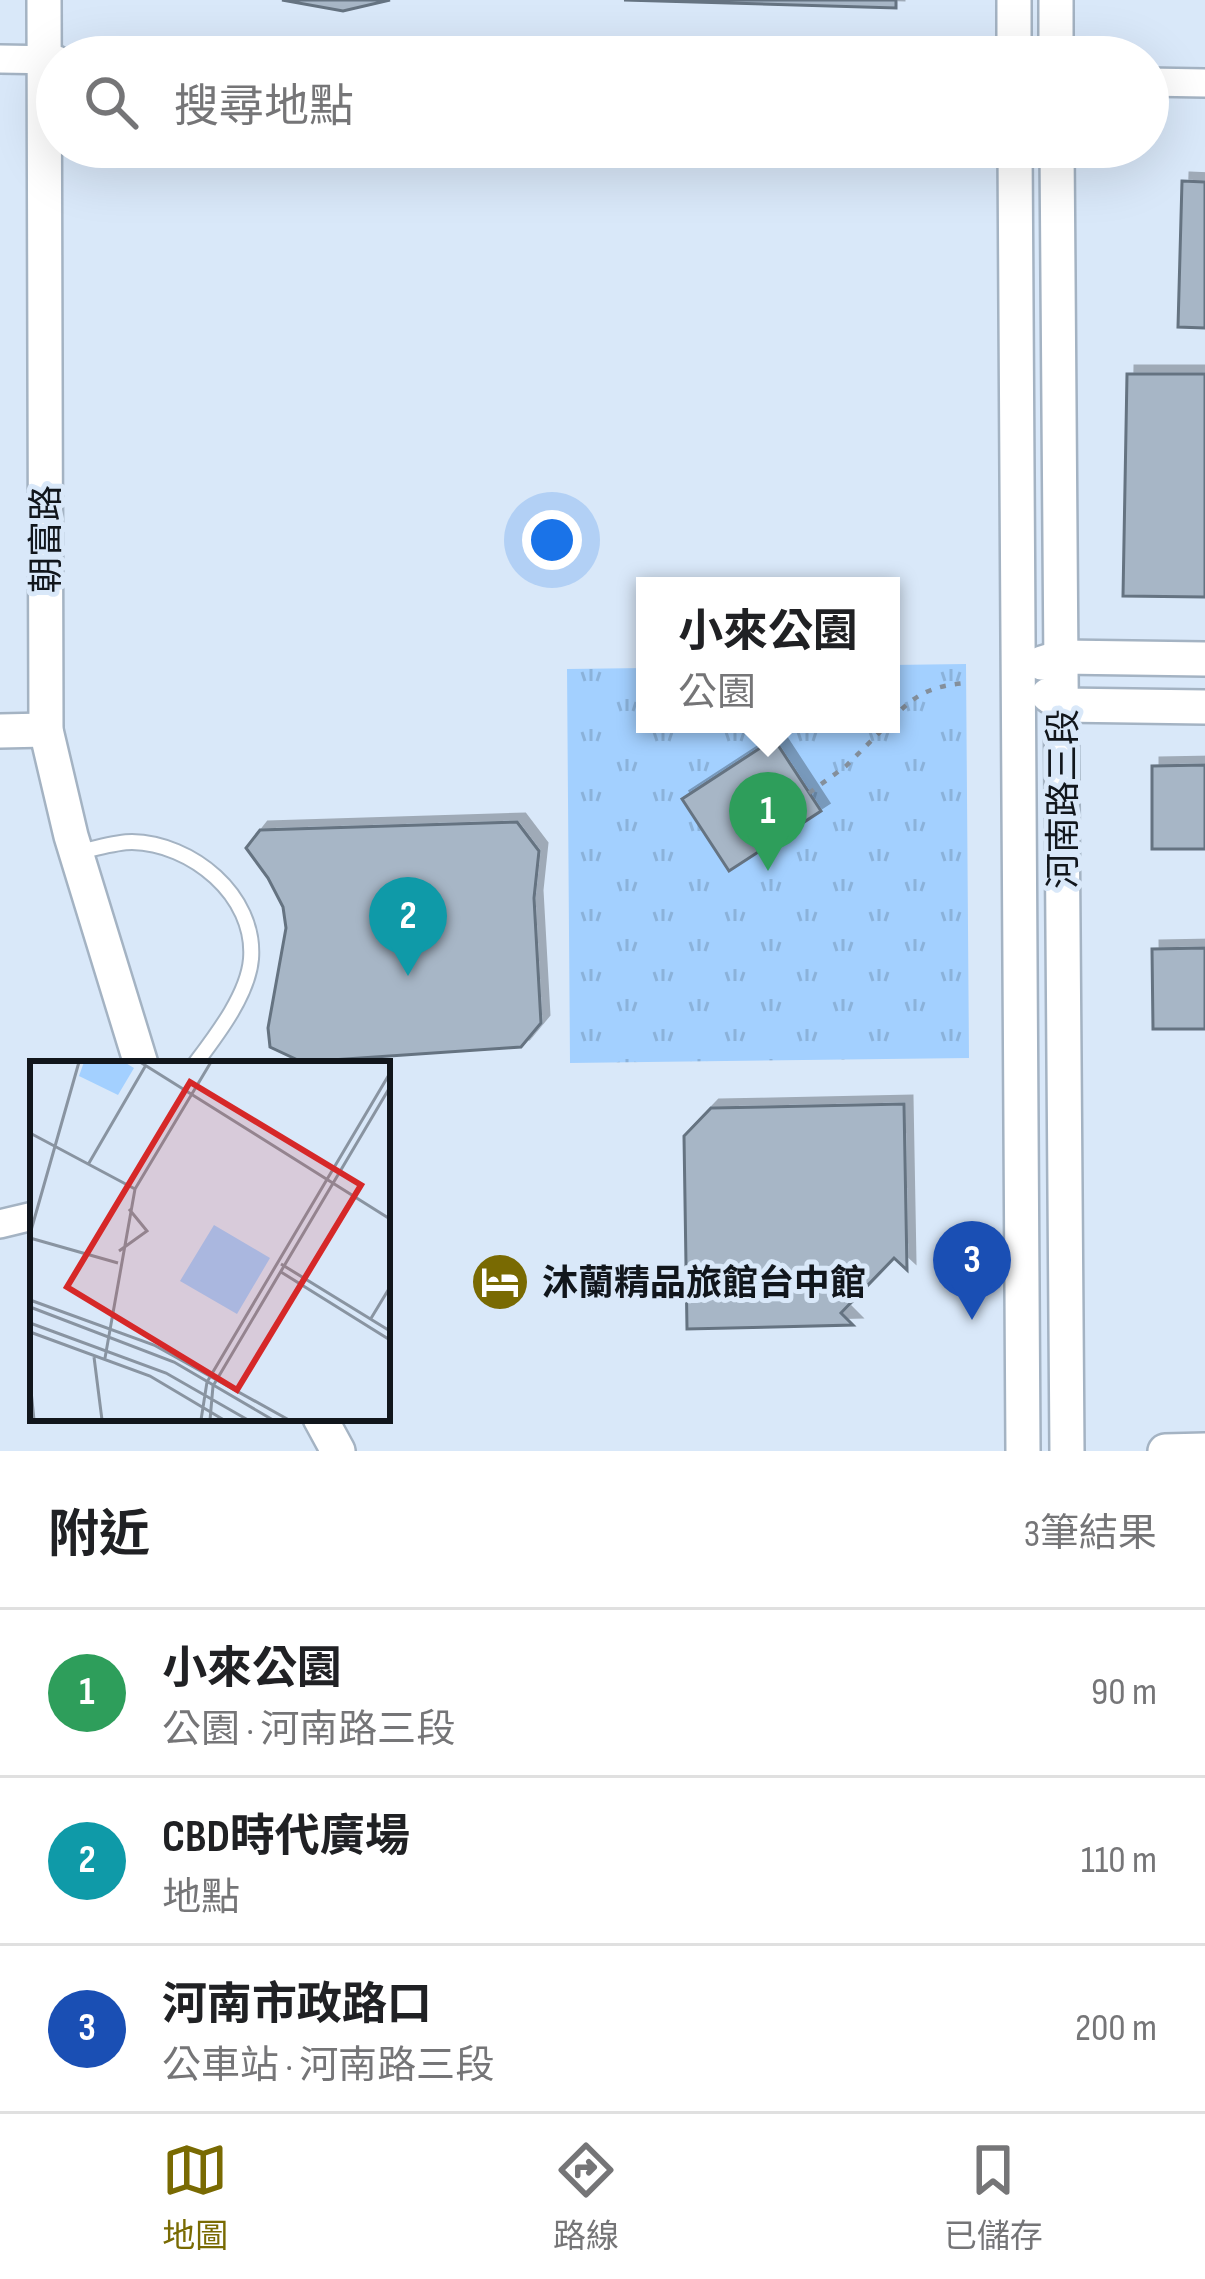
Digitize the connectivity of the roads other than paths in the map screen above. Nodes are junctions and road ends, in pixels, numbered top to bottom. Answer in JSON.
{"nodes":[{"id":1,"x":44,"y":0,"type":"edge"},
{"id":2,"x":1014,"y":0,"type":"edge"},
{"id":3,"x":1056,"y":0,"type":"edge"},
{"id":4,"x":48,"y":36,"type":"edge"},
{"id":5,"x":1014,"y":36,"type":"edge"},
{"id":6,"x":1057,"y":36,"type":"edge"},
{"id":7,"x":0,"y":59,"type":"edge"},
{"id":8,"x":36,"y":60,"type":"edge"},
{"id":9,"x":1169,"y":82,"type":"edge"},
{"id":10,"x":1205,"y":83,"type":"edge"},
{"id":11,"x":50,"y":168,"type":"edge"},
{"id":12,"x":1015,"y":168,"type":"edge"},
{"id":13,"x":1057,"y":168,"type":"edge"},
{"id":14,"x":1061,"y":657,"type":"junction"},
{"id":15,"x":1205,"y":659,"type":"edge"},
{"id":16,"x":1018,"y":672,"type":"junction"},
{"id":17,"x":1061,"y":705,"type":"junction"},
{"id":18,"x":1205,"y":707,"type":"edge"},
{"id":19,"x":46,"y":730,"type":"junction"},
{"id":20,"x":0,"y":731,"type":"edge"},
{"id":21,"x":76,"y":852,"type":"junction"},
{"id":22,"x":140,"y":1061,"type":"edge"},
{"id":23,"x":197,"y":1061,"type":"edge"},
{"id":24,"x":30,"y":1217,"type":"edge"},
{"id":25,"x":0,"y":1224,"type":"edge"},
{"id":26,"x":322,"y":1421,"type":"edge"},
{"id":27,"x":1205,"y":1450,"type":"edge"},
{"id":28,"x":338,"y":1451,"type":"edge"},
{"id":29,"x":1023,"y":1451,"type":"edge"},
{"id":30,"x":1067,"y":1451,"type":"edge"},
{"id":31,"x":1165,"y":1451,"type":"edge"}],
"edges":[{"from":1,"to":4,"type":"street","name":"朝富路"},
{"from":2,"to":5,"type":"street"},
{"from":3,"to":6,"type":"street"},
{"from":7,"to":8,"type":"street"},
{"from":9,"to":10,"type":"street"},
{"from":11,"to":19,"type":"street","name":"朝富路"},
{"from":12,"to":16,"type":"street","name":"河南路三段"},
{"from":13,"to":14,"type":"street","name":"河南路三段"},
{"from":14,"to":15,"type":"street"},
{"from":14,"to":16,"type":"street"},
{"from":14,"to":17,"type":"street","name":"河南路三段"},
{"from":16,"to":17,"type":"street"},
{"from":16,"to":29,"type":"street","name":"河南路三段"},
{"from":17,"to":18,"type":"street"},
{"from":17,"to":30,"type":"street","name":"河南路三段"},
{"from":19,"to":20,"type":"street"},
{"from":19,"to":21,"type":"street","name":"朝富路"},
{"from":21,"to":22,"type":"street","name":"朝富路"},
{"from":21,"to":23,"type":"lane"},
{"from":24,"to":25,"type":"street"},
{"from":26,"to":28,"type":"street"},
{"from":27,"to":31,"type":"street"}]}
